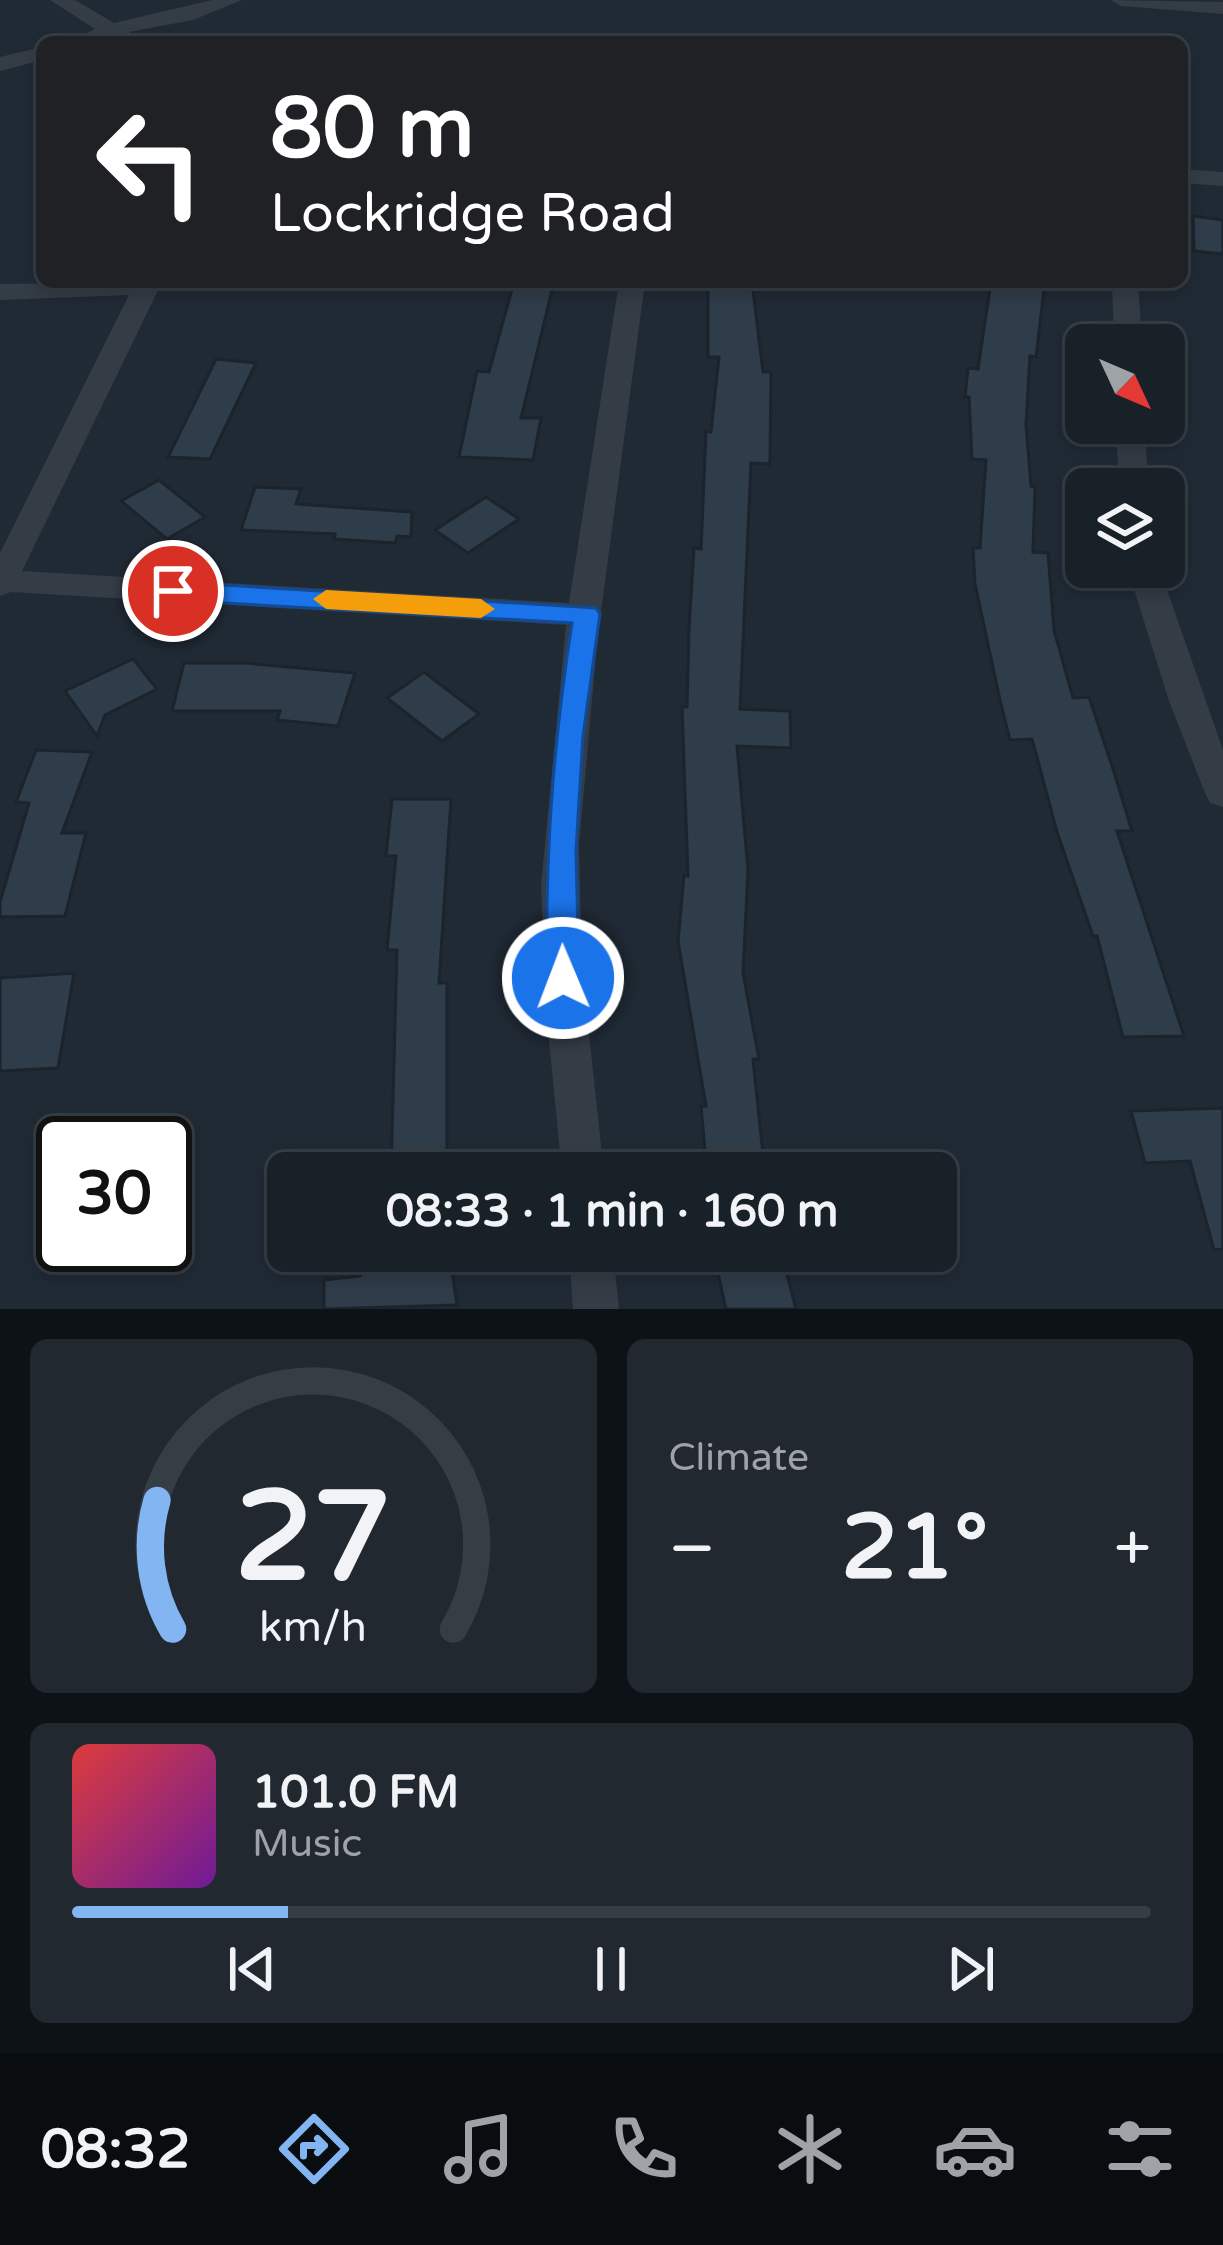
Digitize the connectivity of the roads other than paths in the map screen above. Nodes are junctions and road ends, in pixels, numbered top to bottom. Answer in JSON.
{"nodes":[{"id":1,"x":60,"y":0,"type":"edge"},
{"id":2,"x":232,"y":0,"type":"edge"},
{"id":3,"x":1121,"y":0,"type":"edge"},
{"id":4,"x":1223,"y":8,"type":"edge"},
{"id":5,"x":152,"y":9,"type":"edge"},
{"id":6,"x":123,"y":36,"type":"edge"},
{"id":7,"x":36,"y":55,"type":"edge"},
{"id":8,"x":0,"y":64,"type":"edge"},
{"id":9,"x":1188,"y":176,"type":"edge"},
{"id":10,"x":1223,"y":178,"type":"edge"},
{"id":11,"x":84,"y":288,"type":"edge"},
{"id":12,"x":146,"y":288,"type":"edge"},
{"id":13,"x":631,"y":288,"type":"edge"},
{"id":14,"x":1125,"y":288,"type":"edge"},
{"id":15,"x":0,"y":292,"type":"edge"},
{"id":16,"x":1126,"y":324,"type":"edge"},
{"id":17,"x":1,"y":583,"type":"edge"},
{"id":18,"x":1150,"y":588,"type":"edge"},
{"id":19,"x":586,"y":614,"type":"junction"},
{"id":20,"x":1223,"y":793,"type":"edge"},
{"id":21,"x":581,"y":1152,"type":"edge"},
{"id":22,"x":592,"y":1272,"type":"edge"},
{"id":23,"x":596,"y":1309,"type":"edge"}],
"edges":[{"from":1,"to":6,"type":"street"},
{"from":2,"to":5,"type":"street"},
{"from":3,"to":4,"type":"street"},
{"from":5,"to":6,"type":"street"},
{"from":7,"to":8,"type":"street"},
{"from":9,"to":10,"type":"street"},
{"from":11,"to":15,"type":"street"},
{"from":12,"to":17,"type":"street"},
{"from":13,"to":19,"type":"street"},
{"from":14,"to":16,"type":"street"},
{"from":17,"to":19,"type":"street"},
{"from":18,"to":20,"type":"street"},
{"from":19,"to":21,"type":"street"},
{"from":22,"to":23,"type":"street"}]}
